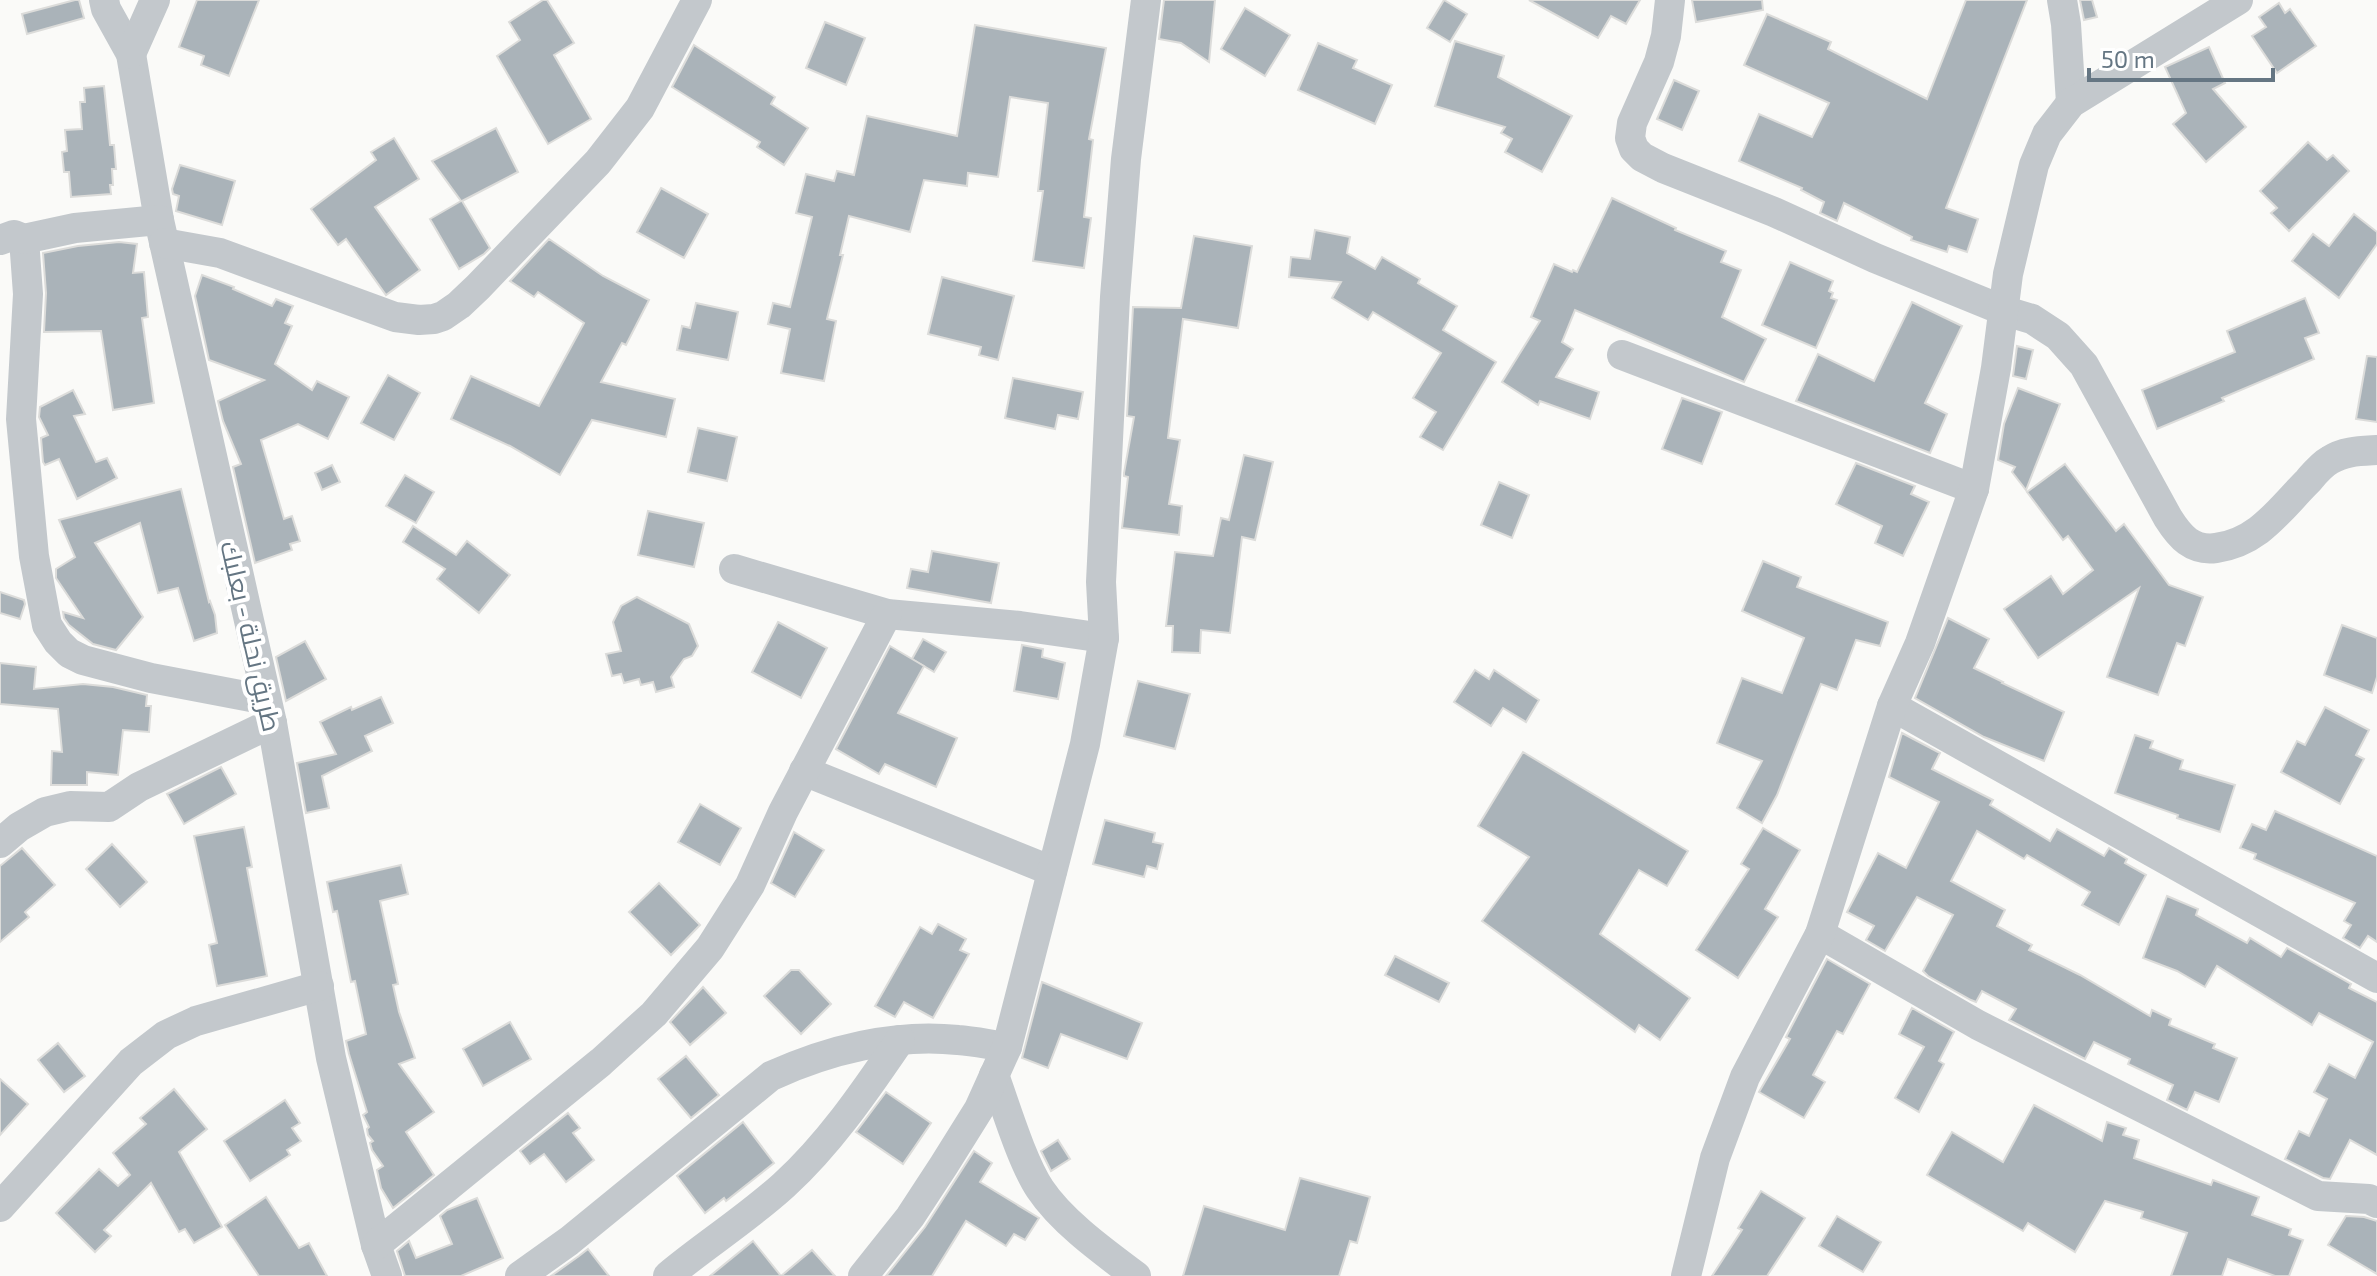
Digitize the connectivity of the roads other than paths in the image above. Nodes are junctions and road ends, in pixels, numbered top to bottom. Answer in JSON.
{"nodes":[{"id":1,"x":104,"y":0,"type":"edge"},
{"id":2,"x":155,"y":0,"type":"edge"},
{"id":3,"x":697,"y":0,"type":"edge"},
{"id":4,"x":1146,"y":0,"type":"edge"},
{"id":5,"x":1670,"y":0,"type":"edge"},
{"id":6,"x":2062,"y":0,"type":"edge"},
{"id":7,"x":2238,"y":0,"type":"edge"},
{"id":8,"x":131,"y":54,"type":"junction"},
{"id":9,"x":2071,"y":103,"type":"junction"},
{"id":10,"x":162,"y":231,"type":"junction"},
{"id":11,"x":12,"y":240,"type":"edge"},
{"id":12,"x":2005,"y":311,"type":"junction"},
{"id":13,"x":1622,"y":355,"type":"dead end"},
{"id":14,"x":2377,"y":450,"type":"edge"},
{"id":15,"x":1974,"y":489,"type":"junction"},
{"id":16,"x":734,"y":569,"type":"dead end"},
{"id":17,"x":887,"y":614,"type":"junction"},
{"id":18,"x":1104,"y":638,"type":"junction"},
{"id":19,"x":1892,"y":706,"type":"junction"},
{"id":20,"x":269,"y":712,"type":"junction"},
{"id":21,"x":804,"y":771,"type":"junction"},
{"id":22,"x":0,"y":843,"type":"edge"},
{"id":23,"x":1052,"y":871,"type":"junction"},
{"id":24,"x":1820,"y":934,"type":"junction"},
{"id":25,"x":2377,"y":978,"type":"edge"},
{"id":26,"x":319,"y":986,"type":"junction"},
{"id":27,"x":900,"y":1040,"type":"junction"},
{"id":28,"x":1007,"y":1047,"type":"junction"},
{"id":29,"x":994,"y":1075,"type":"junction"},
{"id":30,"x":2377,"y":1203,"type":"edge"},
{"id":31,"x":0,"y":1207,"type":"edge"},
{"id":32,"x":376,"y":1245,"type":"junction"},
{"id":33,"x":387,"y":1276,"type":"edge"},
{"id":34,"x":520,"y":1276,"type":"edge"},
{"id":35,"x":668,"y":1276,"type":"edge"},
{"id":36,"x":863,"y":1276,"type":"edge"},
{"id":37,"x":1136,"y":1276,"type":"edge"},
{"id":38,"x":1686,"y":1276,"type":"edge"}],
"edges":[{"from":1,"to":8,"type":"street","name":"طريق نحلة - بعلبك"},
{"from":2,"to":8,"type":"street"},
{"from":3,"to":10,"type":"street"},
{"from":4,"to":18,"type":"street"},
{"from":5,"to":12,"type":"street"},
{"from":6,"to":9,"type":"street"},
{"from":7,"to":9,"type":"street"},
{"from":8,"to":10,"type":"street","name":"طريق نحلة - بعلبك"},
{"from":9,"to":12,"type":"street"},
{"from":10,"to":11,"type":"street"},
{"from":10,"to":20,"type":"street","name":"طريق نحلة - بعلبك"},
{"from":11,"to":20,"type":"street"},
{"from":12,"to":14,"type":"street"},
{"from":12,"to":15,"type":"street"},
{"from":13,"to":15,"type":"street"},
{"from":15,"to":19,"type":"street"},
{"from":16,"to":17,"type":"street"},
{"from":17,"to":18,"type":"street"},
{"from":17,"to":21,"type":"street"},
{"from":18,"to":23,"type":"street"},
{"from":19,"to":24,"type":"street"},
{"from":19,"to":25,"type":"street"},
{"from":20,"to":22,"type":"street"},
{"from":20,"to":26,"type":"street","name":"طريق نحلة - بعلبك"},
{"from":21,"to":23,"type":"street"},
{"from":21,"to":32,"type":"street"},
{"from":23,"to":28,"type":"street"},
{"from":24,"to":30,"type":"street"},
{"from":24,"to":38,"type":"street"},
{"from":26,"to":31,"type":"street"},
{"from":26,"to":32,"type":"street","name":"طريق نحلة - بعلبك"},
{"from":27,"to":28,"type":"street"},
{"from":27,"to":34,"type":"street"},
{"from":27,"to":35,"type":"street"},
{"from":28,"to":29,"type":"street"},
{"from":29,"to":36,"type":"street"},
{"from":29,"to":37,"type":"street"},
{"from":32,"to":33,"type":"street","name":"طريق نحلة - بعلبك"}]}
